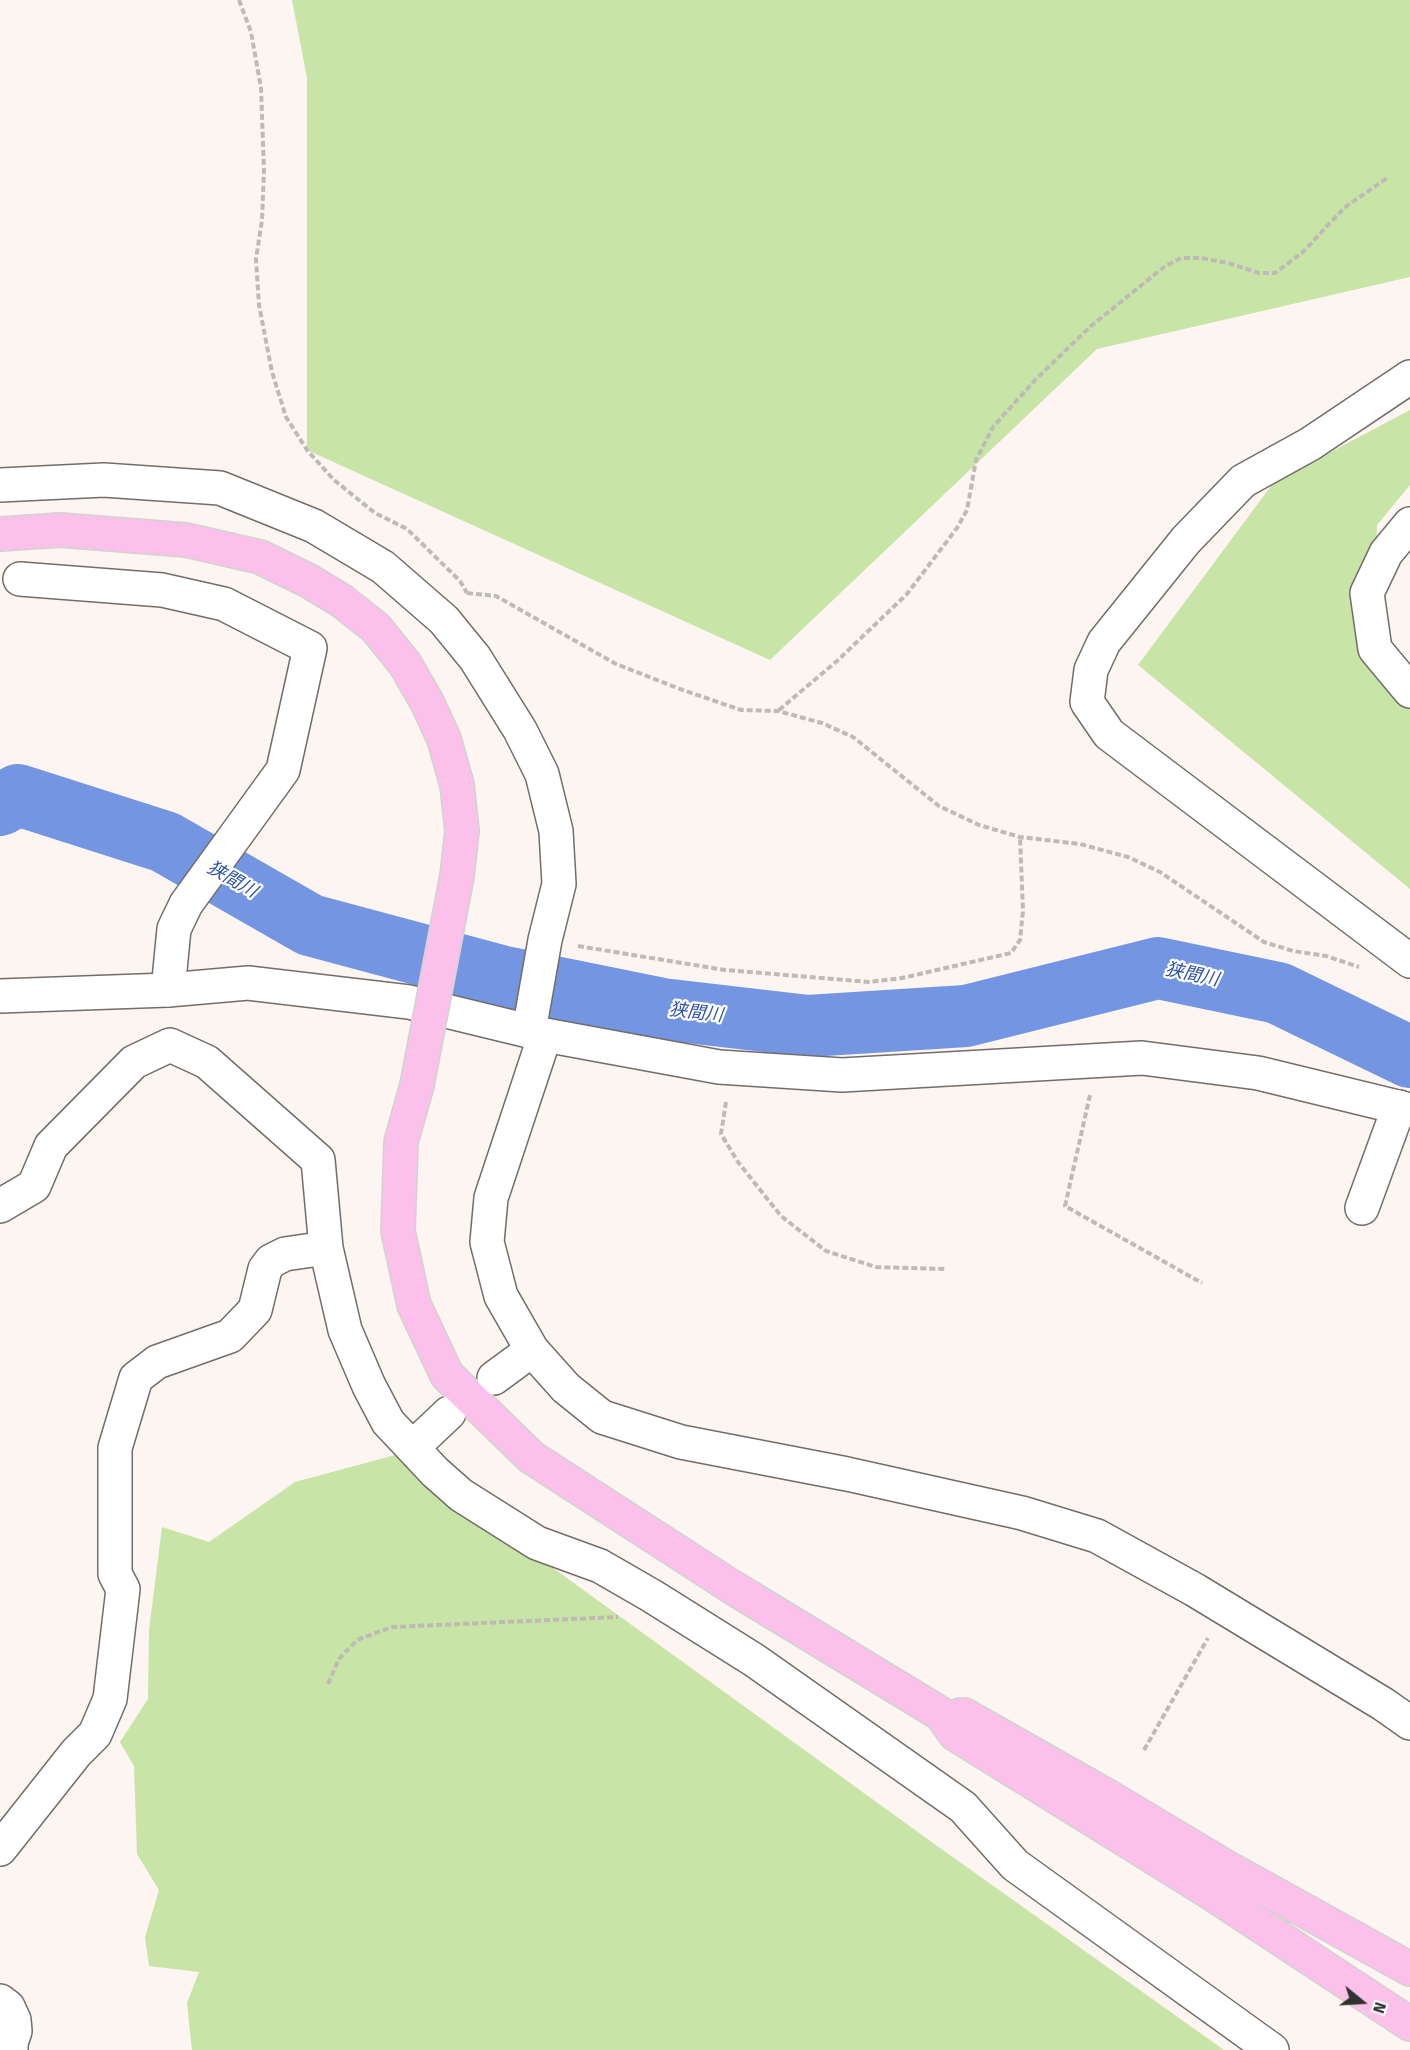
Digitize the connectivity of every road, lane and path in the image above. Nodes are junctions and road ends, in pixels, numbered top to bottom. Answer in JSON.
{"nodes":[{"id":1,"x":239,"y":0,"type":"edge"},
{"id":2,"x":1387,"y":178,"type":"dead end"},
{"id":3,"x":1410,"y":377,"type":"edge"},
{"id":4,"x":0,"y":485,"type":"edge"},
{"id":5,"x":1410,"y":524,"type":"edge"},
{"id":6,"x":0,"y":534,"type":"edge"},
{"id":7,"x":20,"y":579,"type":"dead end"},
{"id":8,"x":467,"y":592,"type":"junction"},
{"id":9,"x":444,"y":620,"type":"junction"},
{"id":10,"x":1410,"y":692,"type":"edge"},
{"id":11,"x":778,"y":711,"type":"junction"},
{"id":12,"x":1020,"y":837,"type":"junction"},
{"id":13,"x":545,"y":940,"type":"junction"},
{"id":14,"x":1410,"y":962,"type":"edge"},
{"id":15,"x":1367,"y":969,"type":"dead end"},
{"id":16,"x":168,"y":990,"type":"junction"},
{"id":17,"x":0,"y":996,"type":"edge"},
{"id":18,"x":537,"y":1033,"type":"junction"},
{"id":19,"x":1098,"y":1061,"type":"junction"},
{"id":20,"x":732,"y":1068,"type":"junction"},
{"id":21,"x":1405,"y":1108,"type":"edge"},
{"id":22,"x":0,"y":1206,"type":"edge"},
{"id":23,"x":1362,"y":1208,"type":"dead end"},
{"id":24,"x":326,"y":1248,"type":"junction"},
{"id":25,"x":946,"y":1269,"type":"dead end"},
{"id":26,"x":1202,"y":1283,"type":"dead end"},
{"id":27,"x":532,"y":1350,"type":"junction"},
{"id":28,"x":494,"y":1378,"type":"dead end"},
{"id":29,"x":449,"y":1413,"type":"dead end"},
{"id":30,"x":413,"y":1447,"type":"junction"},
{"id":31,"x":1225,"y":1608,"type":"junction"},
{"id":32,"x":623,"y":1617,"type":"dead end"},
{"id":33,"x":328,"y":1684,"type":"dead end"},
{"id":34,"x":941,"y":1714,"type":"junction"},
{"id":35,"x":1410,"y":1723,"type":"edge"},
{"id":36,"x":1144,"y":1750,"type":"dead end"},
{"id":37,"x":0,"y":1849,"type":"edge"},
{"id":38,"x":1410,"y":1969,"type":"edge"},
{"id":39,"x":0,"y":2001,"type":"edge"},
{"id":40,"x":1410,"y":2024,"type":"edge"},
{"id":41,"x":11,"y":2050,"type":"edge"},
{"id":42,"x":1272,"y":2050,"type":"edge"}],
"edges":[{"from":1,"to":8,"type":"path"},
{"from":2,"to":11,"type":"path"},
{"from":3,"to":14,"type":"street"},
{"from":4,"to":9,"type":"street"},
{"from":5,"to":10,"type":"street"},
{"from":6,"to":34,"type":"highway","bridge":true},
{"from":7,"to":16,"type":"street"},
{"from":8,"to":9,"type":"path"},
{"from":8,"to":11,"type":"path"},
{"from":9,"to":13,"type":"street"},
{"from":11,"to":12,"type":"path"},
{"from":12,"to":13,"type":"path"},
{"from":12,"to":15,"type":"path"},
{"from":13,"to":18,"type":"street"},
{"from":16,"to":17,"type":"street"},
{"from":16,"to":18,"type":"street"},
{"from":18,"to":20,"type":"street"},
{"from":18,"to":27,"type":"street"},
{"from":19,"to":20,"type":"street"},
{"from":19,"to":21,"type":"street"},
{"from":19,"to":26,"type":"path"},
{"from":20,"to":25,"type":"path"},
{"from":21,"to":23,"type":"street"},
{"from":22,"to":24,"type":"street"},
{"from":24,"to":30,"type":"street"},
{"from":24,"to":37,"type":"street"},
{"from":27,"to":28,"type":"street"},
{"from":27,"to":31,"type":"street"},
{"from":29,"to":30,"type":"street"},
{"from":30,"to":42,"type":"street"},
{"from":31,"to":35,"type":"street"},
{"from":31,"to":36,"type":"path"},
{"from":32,"to":33,"type":"path"},
{"from":34,"to":38,"type":"highway"},
{"from":34,"to":40,"type":"highway"},
{"from":39,"to":41,"type":"street"}]}
